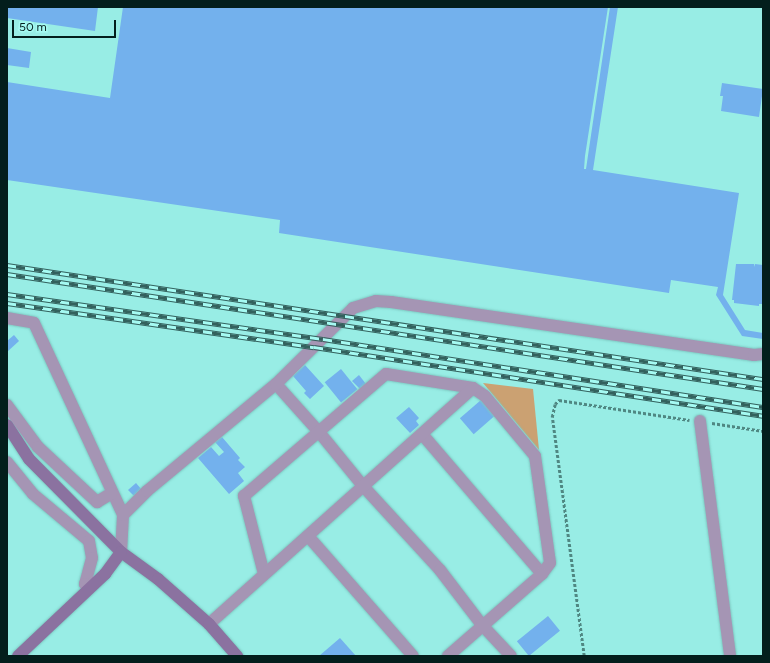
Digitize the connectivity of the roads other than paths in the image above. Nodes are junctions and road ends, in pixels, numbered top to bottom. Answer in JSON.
{"nodes":[{"id":1,"x":7,"y":318,"type":"edge"},
{"id":2,"x":760,"y":355,"type":"edge"},
{"id":3,"x":276,"y":384,"type":"junction"},
{"id":4,"x":473,"y":388,"type":"junction"},
{"id":5,"x":7,"y":405,"type":"edge"},
{"id":6,"x":700,"y":422,"type":"road end"},
{"id":7,"x":7,"y":426,"type":"edge"},
{"id":8,"x":319,"y":432,"type":"junction"},
{"id":9,"x":422,"y":434,"type":"junction"},
{"id":10,"x":7,"y":462,"type":"edge"},
{"id":11,"x":363,"y":486,"type":"junction"},
{"id":12,"x":112,"y":493,"type":"junction"},
{"id":13,"x":123,"y":515,"type":"junction"},
{"id":14,"x":308,"y":536,"type":"junction"},
{"id":15,"x":121,"y":552,"type":"junction"},
{"id":16,"x":264,"y":574,"type":"junction"},
{"id":17,"x":542,"y":574,"type":"junction"},
{"id":18,"x":89,"y":589,"type":"junction"},
{"id":19,"x":209,"y":624,"type":"junction"},
{"id":20,"x":482,"y":625,"type":"junction"},
{"id":21,"x":18,"y":656,"type":"edge"},
{"id":22,"x":237,"y":656,"type":"edge"},
{"id":23,"x":413,"y":656,"type":"edge"},
{"id":24,"x":448,"y":656,"type":"edge"},
{"id":25,"x":511,"y":656,"type":"edge"},
{"id":26,"x":730,"y":656,"type":"edge"}],
"edges":[{"from":1,"to":12,"type":"street"},
{"from":2,"to":3,"type":"street"},
{"from":3,"to":8,"type":"street"},
{"from":3,"to":13,"type":"street"},
{"from":4,"to":8,"type":"street"},
{"from":4,"to":9,"type":"street"},
{"from":4,"to":17,"type":"street"},
{"from":5,"to":12,"type":"street"},
{"from":6,"to":26,"type":"street"},
{"from":7,"to":15,"type":"street"},
{"from":8,"to":11,"type":"street"},
{"from":8,"to":16,"type":"street"},
{"from":9,"to":11,"type":"street"},
{"from":9,"to":17,"type":"street"},
{"from":10,"to":18,"type":"street"},
{"from":11,"to":14,"type":"street"},
{"from":11,"to":20,"type":"street"},
{"from":12,"to":13,"type":"street"},
{"from":13,"to":15,"type":"street"},
{"from":14,"to":16,"type":"street"},
{"from":14,"to":23,"type":"street"},
{"from":15,"to":18,"type":"street"},
{"from":15,"to":19,"type":"street"},
{"from":16,"to":19,"type":"street"},
{"from":17,"to":20,"type":"street"},
{"from":18,"to":21,"type":"street"},
{"from":19,"to":22,"type":"street"},
{"from":20,"to":24,"type":"street"},
{"from":20,"to":25,"type":"street"}]}
